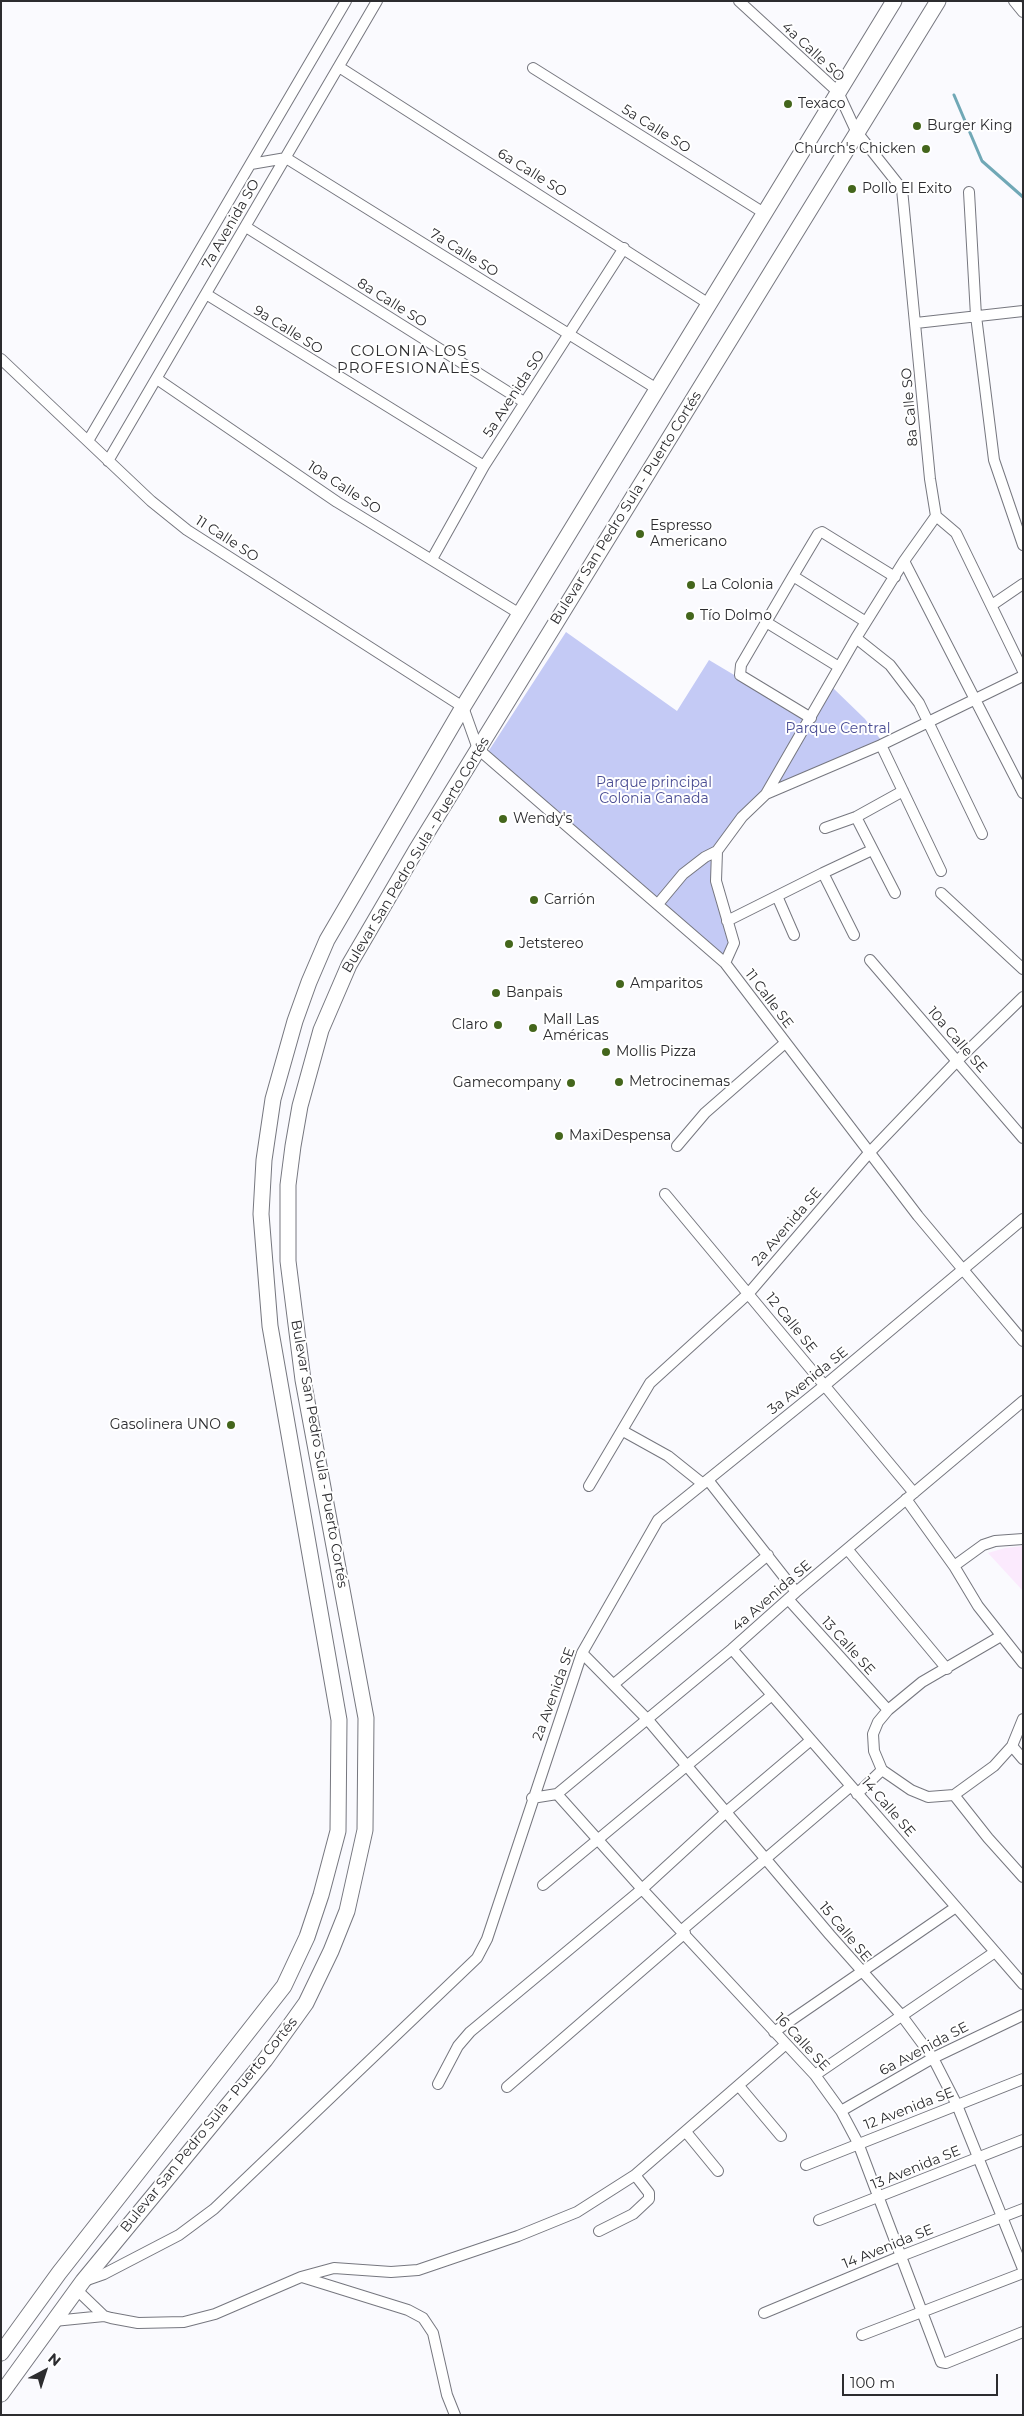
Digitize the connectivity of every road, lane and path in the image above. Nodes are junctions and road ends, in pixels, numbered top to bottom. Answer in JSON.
{"nodes":[{"id":1,"x":346,"y":1,"type":"edge"},
{"id":2,"x":376,"y":1,"type":"edge"},
{"id":3,"x":739,"y":1,"type":"edge"},
{"id":4,"x":894,"y":1,"type":"edge"},
{"id":5,"x":938,"y":1,"type":"edge"},
{"id":6,"x":1014,"y":1,"type":"edge"},
{"id":7,"x":1023,"y":12,"type":"edge"},
{"id":8,"x":338,"y":68,"type":"junction"},
{"id":9,"x":533,"y":68,"type":"dead end"},
{"id":10,"x":838,"y":92,"type":"junction"},
{"id":11,"x":856,"y":131,"type":"junction"},
{"id":12,"x":286,"y":158,"type":"junction"},
{"id":13,"x":251,"y":164,"type":"junction"},
{"id":14,"x":969,"y":192,"type":"dead end"},
{"id":15,"x":764,"y":213,"type":"junction"},
{"id":16,"x":246,"y":227,"type":"junction"},
{"id":17,"x":624,"y":248,"type":"junction"},
{"id":18,"x":206,"y":294,"type":"junction"},
{"id":19,"x":709,"y":304,"type":"junction"},
{"id":20,"x":1023,"y":311,"type":"edge"},
{"id":21,"x":976,"y":316,"type":"junction"},
{"id":22,"x":916,"y":323,"type":"junction"},
{"id":23,"x":570,"y":335,"type":"junction"},
{"id":24,"x":1,"y":359,"type":"edge"},
{"id":25,"x":156,"y":379,"type":"junction"},
{"id":26,"x":657,"y":389,"type":"junction"},
{"id":27,"x":524,"y":402,"type":"junction"},
{"id":28,"x":88,"y":441,"type":"junction"},
{"id":29,"x":108,"y":461,"type":"junction"},
{"id":30,"x":484,"y":466,"type":"junction"},
{"id":31,"x":936,"y":516,"type":"junction"},
{"id":32,"x":1023,"y":545,"type":"edge"},
{"id":33,"x":432,"y":559,"type":"junction"},
{"id":34,"x":904,"y":561,"type":"junction"},
{"id":35,"x":793,"y":576,"type":"junction"},
{"id":36,"x":895,"y":577,"type":"junction"},
{"id":37,"x":1023,"y":584,"type":"edge"},
{"id":38,"x":992,"y":605,"type":"junction"},
{"id":39,"x":520,"y":614,"type":"junction"},
{"id":40,"x":766,"y":622,"type":"junction"},
{"id":41,"x":866,"y":622,"type":"junction"},
{"id":42,"x":856,"y":638,"type":"junction"},
{"id":43,"x":839,"y":667,"type":"junction"},
{"id":44,"x":1023,"y":671,"type":"edge"},
{"id":45,"x":1023,"y":676,"type":"edge"},
{"id":46,"x":976,"y":699,"type":"junction"},
{"id":47,"x":463,"y":707,"type":"junction"},
{"id":48,"x":811,"y":718,"type":"junction"},
{"id":49,"x":929,"y":721,"type":"junction"},
{"id":50,"x":881,"y":745,"type":"junction"},
{"id":51,"x":478,"y":748,"type":"junction"},
{"id":52,"x":903,"y":791,"type":"junction"},
{"id":53,"x":1023,"y":793,"type":"edge"},
{"id":54,"x":766,"y":794,"type":"junction"},
{"id":55,"x":856,"y":817,"type":"junction"},
{"id":56,"x":825,"y":828,"type":"dead end"},
{"id":57,"x":982,"y":834,"type":"dead end"},
{"id":58,"x":872,"y":850,"type":"junction"},
{"id":59,"x":717,"y":851,"type":"junction"},
{"id":60,"x":941,"y":871,"type":"dead end"},
{"id":61,"x":822,"y":873,"type":"junction"},
{"id":62,"x":941,"y":893,"type":"dead end"},
{"id":63,"x":895,"y":894,"type":"dead end"},
{"id":64,"x":777,"y":896,"type":"junction"},
{"id":65,"x":658,"y":904,"type":"junction"},
{"id":66,"x":727,"y":921,"type":"junction"},
{"id":67,"x":794,"y":935,"type":"dead end"},
{"id":68,"x":854,"y":935,"type":"dead end"},
{"id":69,"x":870,"y":960,"type":"dead end"},
{"id":70,"x":725,"y":963,"type":"junction"},
{"id":71,"x":1023,"y":969,"type":"edge"},
{"id":72,"x":1023,"y":997,"type":"edge"},
{"id":73,"x":785,"y":1043,"type":"junction"},
{"id":74,"x":957,"y":1061,"type":"junction"},
{"id":75,"x":1023,"y":1138,"type":"edge"},
{"id":76,"x":677,"y":1146,"type":"dead end"},
{"id":77,"x":869,"y":1153,"type":"junction"},
{"id":78,"x":665,"y":1194,"type":"dead end"},
{"id":79,"x":1023,"y":1219,"type":"edge"},
{"id":80,"x":962,"y":1271,"type":"junction"},
{"id":81,"x":749,"y":1293,"type":"junction"},
{"id":82,"x":1023,"y":1340,"type":"edge"},
{"id":83,"x":824,"y":1386,"type":"junction"},
{"id":84,"x":1023,"y":1401,"type":"edge"},
{"id":85,"x":623,"y":1430,"type":"junction"},
{"id":86,"x":705,"y":1482,"type":"junction"},
{"id":87,"x":589,"y":1486,"type":"dead end"},
{"id":88,"x":914,"y":1493,"type":"junction"},
{"id":89,"x":906,"y":1499,"type":"junction"},
{"id":90,"x":1023,"y":1539,"type":"edge"},
{"id":91,"x":848,"y":1550,"type":"junction"},
{"id":92,"x":768,"y":1555,"type":"junction"},
{"id":93,"x":954,"y":1566,"type":"junction"},
{"id":94,"x":625,"y":1576,"type":"joint"},
{"id":95,"x":792,"y":1596,"type":"junction"},
{"id":96,"x":1002,"y":1636,"type":"junction"},
{"id":97,"x":732,"y":1650,"type":"junction"},
{"id":98,"x":582,"y":1653,"type":"junction"},
{"id":99,"x":1023,"y":1663,"type":"edge"},
{"id":100,"x":947,"y":1669,"type":"junction"},
{"id":101,"x":614,"y":1684,"type":"junction"},
{"id":102,"x":772,"y":1695,"type":"junction"},
{"id":103,"x":888,"y":1710,"type":"junction"},
{"id":104,"x":1023,"y":1718,"type":"edge"},
{"id":105,"x":648,"y":1720,"type":"junction"},
{"id":106,"x":811,"y":1740,"type":"junction"},
{"id":107,"x":1012,"y":1746,"type":"junction"},
{"id":108,"x":1023,"y":1759,"type":"edge"},
{"id":109,"x":687,"y":1766,"type":"junction"},
{"id":110,"x":882,"y":1770,"type":"junction"},
{"id":111,"x":854,"y":1790,"type":"junction"},
{"id":112,"x":557,"y":1794,"type":"junction"},
{"id":113,"x":954,"y":1796,"type":"junction"},
{"id":114,"x":532,"y":1798,"type":"junction"},
{"id":115,"x":726,"y":1812,"type":"junction"},
{"id":116,"x":598,"y":1838,"type":"junction"},
{"id":117,"x":766,"y":1859,"type":"junction"},
{"id":118,"x":1023,"y":1877,"type":"edge"},
{"id":119,"x":543,"y":1885,"type":"dead end"},
{"id":120,"x":642,"y":1889,"type":"junction"},
{"id":121,"x":956,"y":1907,"type":"junction"},
{"id":122,"x":684,"y":1932,"type":"junction"},
{"id":123,"x":996,"y":1952,"type":"junction"},
{"id":124,"x":862,"y":1972,"type":"junction"},
{"id":125,"x":1023,"y":1984,"type":"edge"},
{"id":126,"x":1023,"y":2015,"type":"edge"},
{"id":127,"x":902,"y":2016,"type":"junction"},
{"id":128,"x":774,"y":2032,"type":"junction"},
{"id":129,"x":786,"y":2044,"type":"junction"},
{"id":130,"x":933,"y":2058,"type":"junction"},
{"id":131,"x":816,"y":2075,"type":"junction"},
{"id":132,"x":1023,"y":2079,"type":"edge"},
{"id":133,"x":438,"y":2084,"type":"dead end"},
{"id":134,"x":739,"y":2086,"type":"junction"},
{"id":135,"x":506,"y":2087,"type":"dead end"},
{"id":136,"x":957,"y":2105,"type":"junction"},
{"id":137,"x":841,"y":2112,"type":"junction"},
{"id":138,"x":686,"y":2132,"type":"junction"},
{"id":139,"x":781,"y":2136,"type":"dead end"},
{"id":140,"x":1023,"y":2140,"type":"edge"},
{"id":141,"x":858,"y":2144,"type":"junction"},
{"id":142,"x":978,"y":2158,"type":"junction"},
{"id":143,"x":806,"y":2165,"type":"dead end"},
{"id":144,"x":718,"y":2171,"type":"dead end"},
{"id":145,"x":635,"y":2175,"type":"junction"},
{"id":146,"x":879,"y":2197,"type":"junction"},
{"id":147,"x":1023,"y":2209,"type":"edge"},
{"id":148,"x":1003,"y":2218,"type":"junction"},
{"id":149,"x":819,"y":2220,"type":"dead end"},
{"id":150,"x":599,"y":2231,"type":"dead end"},
{"id":151,"x":901,"y":2256,"type":"junction"},
{"id":152,"x":1023,"y":2269,"type":"edge"},
{"id":153,"x":1023,"y":2273,"type":"edge"},
{"id":154,"x":301,"y":2277,"type":"junction"},
{"id":155,"x":80,"y":2285,"type":"junction"},
{"id":156,"x":922,"y":2311,"type":"junction"},
{"id":157,"x":764,"y":2313,"type":"dead end"},
{"id":158,"x":104,"y":2316,"type":"junction"},
{"id":159,"x":54,"y":2321,"type":"junction"},
{"id":160,"x":1023,"y":2332,"type":"edge"},
{"id":161,"x":862,"y":2335,"type":"dead end"},
{"id":162,"x":1,"y":2353,"type":"edge"},
{"id":163,"x":1,"y":2394,"type":"edge"},
{"id":164,"x":455,"y":2415,"type":"edge"}],
"edges":[{"from":1,"to":13,"type":"street","name":"7a Avenida SO"},
{"from":2,"to":8,"type":"street","name":"7a Avenida SO"},
{"from":3,"to":10,"type":"street","name":"4a Calle SO"},
{"from":4,"to":10,"type":"highway","name":"Bulevar San Pedro Sula - Puerto Cortés"},
{"from":5,"to":11,"type":"highway","name":"Bulevar San Pedro Sula - Puerto Cortés"},
{"from":6,"to":7,"type":"street"},
{"from":8,"to":12,"type":"street","name":"7a Avenida SO"},
{"from":8,"to":17,"type":"street","name":"6a Calle SO"},
{"from":9,"to":15,"type":"street","name":"5a Calle SO"},
{"from":10,"to":11,"type":"street","name":"4a Calle SO"},
{"from":10,"to":15,"type":"highway","name":"Bulevar San Pedro Sula - Puerto Cortés"},
{"from":11,"to":22,"type":"street","name":"8a Calle SO"},
{"from":11,"to":51,"type":"highway","name":"Bulevar San Pedro Sula - Puerto Cortés"},
{"from":12,"to":13,"type":"street"},
{"from":12,"to":16,"type":"street","name":"7a Avenida SO"},
{"from":12,"to":23,"type":"street","name":"7a Calle SO"},
{"from":13,"to":28,"type":"street","name":"7a Avenida SO"},
{"from":14,"to":21,"type":"street"},
{"from":15,"to":19,"type":"highway","name":"Bulevar San Pedro Sula - Puerto Cortés"},
{"from":16,"to":18,"type":"street","name":"7a Avenida SO"},
{"from":16,"to":27,"type":"street","name":"8a Calle SO"},
{"from":17,"to":19,"type":"street","name":"6a Calle SO"},
{"from":17,"to":23,"type":"street","name":"5a Avenida SO"},
{"from":18,"to":25,"type":"street","name":"7a Avenida SO"},
{"from":18,"to":30,"type":"street","name":"9a Calle SO"},
{"from":19,"to":26,"type":"highway","name":"Bulevar San Pedro Sula - Puerto Cortés"},
{"from":20,"to":21,"type":"street"},
{"from":21,"to":22,"type":"street"},
{"from":21,"to":32,"type":"street"},
{"from":22,"to":31,"type":"street","name":"8a Calle SO"},
{"from":23,"to":26,"type":"street","name":"7a Calle SO"},
{"from":23,"to":27,"type":"street","name":"5a Avenida SO"},
{"from":24,"to":28,"type":"street","name":"11 Calle SO"},
{"from":25,"to":29,"type":"street","name":"7a Avenida SO"},
{"from":25,"to":33,"type":"street","name":"10a Calle SO"},
{"from":26,"to":39,"type":"highway","name":"Bulevar San Pedro Sula - Puerto Cortés"},
{"from":27,"to":30,"type":"street","name":"5a Avenida SO"},
{"from":28,"to":29,"type":"street","name":"11 Calle SO"},
{"from":29,"to":47,"type":"street","name":"11 Calle SO"},
{"from":30,"to":33,"type":"street","name":"5a Avenida SO"},
{"from":31,"to":34,"type":"street"},
{"from":31,"to":38,"type":"street"},
{"from":33,"to":39,"type":"street","name":"10a Calle SO"},
{"from":34,"to":36,"type":"street"},
{"from":34,"to":46,"type":"street"},
{"from":35,"to":36,"type":"street"},
{"from":35,"to":40,"type":"street"},
{"from":35,"to":41,"type":"street"},
{"from":36,"to":41,"type":"street"},
{"from":37,"to":38,"type":"street"},
{"from":38,"to":44,"type":"street"},
{"from":39,"to":47,"type":"highway","name":"Bulevar San Pedro Sula - Puerto Cortés"},
{"from":40,"to":43,"type":"street"},
{"from":40,"to":48,"type":"street"},
{"from":41,"to":42,"type":"street"},
{"from":42,"to":43,"type":"street"},
{"from":42,"to":49,"type":"street"},
{"from":43,"to":48,"type":"street"},
{"from":45,"to":46,"type":"street"},
{"from":46,"to":49,"type":"street"},
{"from":46,"to":53,"type":"street"},
{"from":47,"to":51,"type":"street","name":"11 Calle SE"},
{"from":47,"to":162,"type":"highway","name":"Bulevar San Pedro Sula - Puerto Cortés"},
{"from":48,"to":54,"type":"street"},
{"from":49,"to":50,"type":"street"},
{"from":49,"to":57,"type":"street"},
{"from":50,"to":52,"type":"street"},
{"from":50,"to":54,"type":"street"},
{"from":51,"to":65,"type":"street","name":"11 Calle SE"},
{"from":51,"to":155,"type":"highway","name":"Bulevar San Pedro Sula - Puerto Cortés"},
{"from":52,"to":55,"type":"street"},
{"from":52,"to":60,"type":"street"},
{"from":54,"to":59,"type":"street"},
{"from":55,"to":56,"type":"street"},
{"from":55,"to":58,"type":"street"},
{"from":58,"to":61,"type":"street"},
{"from":58,"to":63,"type":"street"},
{"from":59,"to":65,"type":"street"},
{"from":59,"to":66,"type":"street"},
{"from":61,"to":64,"type":"street"},
{"from":61,"to":68,"type":"street"},
{"from":62,"to":71,"type":"street"},
{"from":64,"to":66,"type":"street"},
{"from":64,"to":67,"type":"street"},
{"from":65,"to":70,"type":"street","name":"11 Calle SE"},
{"from":66,"to":70,"type":"street"},
{"from":69,"to":74,"type":"street","name":"10a Calle SE"},
{"from":70,"to":73,"type":"street","name":"11 Calle SE"},
{"from":72,"to":74,"type":"street","name":"2a Avenida SE"},
{"from":73,"to":76,"type":"street"},
{"from":73,"to":77,"type":"street","name":"11 Calle SE"},
{"from":74,"to":75,"type":"street","name":"10a Calle SE"},
{"from":74,"to":77,"type":"street","name":"2a Avenida SE"},
{"from":77,"to":80,"type":"street","name":"11 Calle SE"},
{"from":77,"to":81,"type":"street","name":"2a Avenida SE"},
{"from":78,"to":81,"type":"street","name":"12 Calle SE"},
{"from":79,"to":80,"type":"street","name":"3a Avenida SE"},
{"from":80,"to":82,"type":"street","name":"11 Calle SE"},
{"from":80,"to":83,"type":"street","name":"3a Avenida SE"},
{"from":81,"to":83,"type":"street","name":"12 Calle SE"},
{"from":81,"to":85,"type":"street","name":"2a Avenida SE"},
{"from":83,"to":86,"type":"street","name":"3a Avenida SE"},
{"from":83,"to":88,"type":"street","name":"12 Calle SE"},
{"from":84,"to":88,"type":"street","name":"4a Avenida SE"},
{"from":85,"to":86,"type":"street","name":"13 Calle SE"},
{"from":85,"to":87,"type":"street","name":"2a Avenida SE"},
{"from":86,"to":92,"type":"street","name":"13 Calle SE"},
{"from":86,"to":94,"type":"street","name":"3a Avenida SE"},
{"from":88,"to":89,"type":"street","name":"4a Avenida SE"},
{"from":89,"to":91,"type":"street","name":"4a Avenida SE"},
{"from":89,"to":93,"type":"street"},
{"from":90,"to":93,"type":"street"},
{"from":91,"to":95,"type":"street","name":"4a Avenida SE"},
{"from":91,"to":100,"type":"street"},
{"from":92,"to":95,"type":"street","name":"13 Calle SE"},
{"from":92,"to":101,"type":"street"},
{"from":93,"to":96,"type":"street"},
{"from":94,"to":98,"type":"street","name":"2a Avenida SE"},
{"from":95,"to":97,"type":"street","name":"4a Avenida SE"},
{"from":95,"to":103,"type":"street","name":"13 Calle SE"},
{"from":96,"to":99,"type":"street"},
{"from":96,"to":100,"type":"street"},
{"from":97,"to":102,"type":"street","name":"14 Calle SE"},
{"from":97,"to":105,"type":"street","name":"4a Avenida SE"},
{"from":98,"to":101,"type":"street","name":"15 Calle SE"},
{"from":98,"to":114,"type":"street","name":"2a Avenida SE"},
{"from":100,"to":103,"type":"street"},
{"from":101,"to":105,"type":"street","name":"15 Calle SE"},
{"from":102,"to":106,"type":"street","name":"14 Calle SE"},
{"from":102,"to":109,"type":"street"},
{"from":103,"to":110,"type":"street"},
{"from":104,"to":107,"type":"street"},
{"from":105,"to":109,"type":"street","name":"15 Calle SE"},
{"from":105,"to":112,"type":"street","name":"4a Avenida SE"},
{"from":106,"to":111,"type":"street","name":"14 Calle SE"},
{"from":106,"to":115,"type":"street"},
{"from":107,"to":108,"type":"street"},
{"from":107,"to":113,"type":"street"},
{"from":109,"to":115,"type":"street","name":"15 Calle SE"},
{"from":109,"to":116,"type":"street"},
{"from":110,"to":111,"type":"street"},
{"from":110,"to":113,"type":"street"},
{"from":111,"to":117,"type":"street"},
{"from":111,"to":121,"type":"street","name":"14 Calle SE"},
{"from":112,"to":114,"type":"street"},
{"from":112,"to":116,"type":"street","name":"16 Calle SE"},
{"from":113,"to":118,"type":"street"},
{"from":114,"to":155,"type":"street","name":"2a Avenida SE"},
{"from":115,"to":117,"type":"street","name":"15 Calle SE"},
{"from":115,"to":120,"type":"street"},
{"from":116,"to":119,"type":"street"},
{"from":116,"to":120,"type":"street","name":"16 Calle SE"},
{"from":117,"to":122,"type":"street"},
{"from":117,"to":124,"type":"street","name":"15 Calle SE"},
{"from":120,"to":122,"type":"street","name":"16 Calle SE"},
{"from":120,"to":133,"type":"street"},
{"from":121,"to":123,"type":"street","name":"14 Calle SE"},
{"from":121,"to":124,"type":"street"},
{"from":122,"to":128,"type":"street","name":"16 Calle SE"},
{"from":122,"to":135,"type":"street"},
{"from":123,"to":125,"type":"street","name":"14 Calle SE"},
{"from":123,"to":127,"type":"street"},
{"from":124,"to":127,"type":"street","name":"15 Calle SE"},
{"from":124,"to":128,"type":"street"},
{"from":126,"to":130,"type":"street","name":"6a Avenida SE"},
{"from":127,"to":130,"type":"street","name":"15 Calle SE"},
{"from":127,"to":131,"type":"street"},
{"from":128,"to":129,"type":"street","name":"16 Calle SE"},
{"from":129,"to":131,"type":"street","name":"16 Calle SE"},
{"from":129,"to":134,"type":"street"},
{"from":130,"to":136,"type":"street","name":"15 Calle SE"},
{"from":130,"to":137,"type":"street","name":"6a Avenida SE"},
{"from":131,"to":137,"type":"street","name":"16 Calle SE"},
{"from":132,"to":136,"type":"street","name":"12 Avenida SE"},
{"from":134,"to":138,"type":"street"},
{"from":134,"to":139,"type":"street"},
{"from":136,"to":141,"type":"street","name":"12 Avenida SE"},
{"from":136,"to":142,"type":"street","name":"15 Calle SE"},
{"from":137,"to":141,"type":"street","name":"16 Calle SE"},
{"from":138,"to":144,"type":"street"},
{"from":138,"to":145,"type":"street"},
{"from":140,"to":142,"type":"street","name":"13 Avenida SE"},
{"from":141,"to":143,"type":"street","name":"12 Avenida SE"},
{"from":141,"to":146,"type":"street","name":"16 Calle SE"},
{"from":142,"to":146,"type":"street","name":"13 Avenida SE"},
{"from":142,"to":148,"type":"street","name":"15 Calle SE"},
{"from":145,"to":150,"type":"street"},
{"from":145,"to":154,"type":"street"},
{"from":146,"to":149,"type":"street","name":"13 Avenida SE"},
{"from":146,"to":151,"type":"street","name":"16 Calle SE"},
{"from":147,"to":148,"type":"street","name":"14 Avenida SE"},
{"from":148,"to":151,"type":"street","name":"14 Avenida SE"},
{"from":148,"to":152,"type":"street","name":"15 Calle SE"},
{"from":151,"to":156,"type":"street","name":"16 Calle SE"},
{"from":151,"to":157,"type":"street","name":"14 Avenida SE"},
{"from":153,"to":156,"type":"street"},
{"from":154,"to":158,"type":"street"},
{"from":154,"to":164,"type":"street"},
{"from":155,"to":158,"type":"street"},
{"from":155,"to":159,"type":"highway","name":"Bulevar San Pedro Sula - Puerto Cortés"},
{"from":156,"to":160,"type":"street","name":"16 Calle SE"},
{"from":156,"to":161,"type":"street"},
{"from":158,"to":159,"type":"street"},
{"from":159,"to":163,"type":"highway","name":"Bulevar San Pedro Sula - Puerto Cortés"}]}
